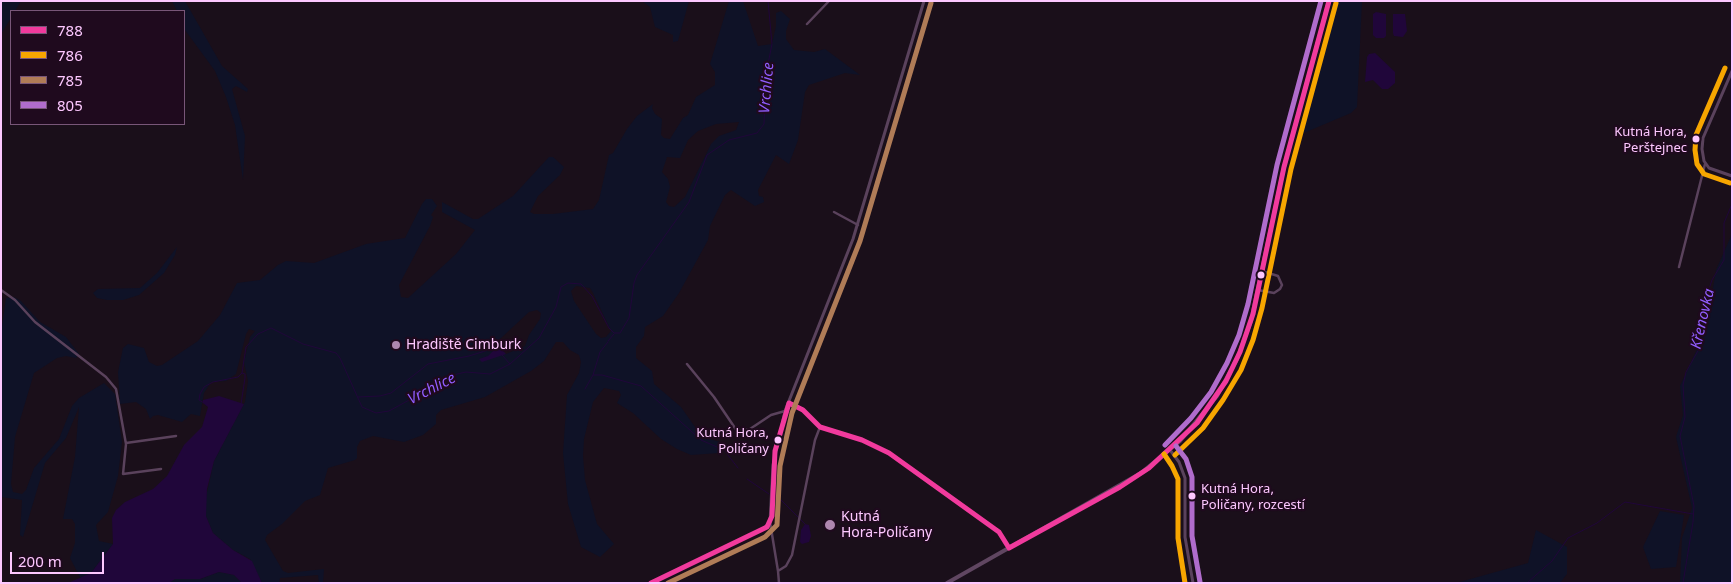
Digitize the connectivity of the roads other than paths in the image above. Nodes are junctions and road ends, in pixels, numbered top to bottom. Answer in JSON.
{"nodes":[{"id":1,"x":829,"y":1,"type":"edge"},
{"id":2,"x":924,"y":1,"type":"edge"},
{"id":3,"x":1329,"y":1,"type":"edge"},
{"id":4,"x":808,"y":24,"type":"dead end"},
{"id":5,"x":1732,"y":71,"type":"edge"},
{"id":6,"x":1705,"y":164,"type":"junction"},
{"id":7,"x":1732,"y":176,"type":"edge"},
{"id":8,"x":834,"y":212,"type":"dead end"},
{"id":9,"x":858,"y":225,"type":"junction"},
{"id":10,"x":1679,"y":267,"type":"dead end"},
{"id":11,"x":1262,"y":271,"type":"junction"},
{"id":12,"x":1,"y":290,"type":"edge"},
{"id":13,"x":1258,"y":290,"type":"junction"},
{"id":14,"x":687,"y":364,"type":"dead end"},
{"id":15,"x":789,"y":404,"type":"junction"},
{"id":16,"x":786,"y":411,"type":"junction"},
{"id":17,"x":820,"y":427,"type":"junction"},
{"id":18,"x":176,"y":436,"type":"dead end"},
{"id":19,"x":126,"y":443,"type":"junction"},
{"id":20,"x":1170,"y":450,"type":"junction"},
{"id":21,"x":161,"y":470,"type":"dead end"},
{"id":22,"x":770,"y":522,"type":"junction"},
{"id":23,"x":1010,"y":548,"type":"junction"},
{"id":24,"x":778,"y":570,"type":"junction"},
{"id":25,"x":650,"y":583,"type":"edge"},
{"id":26,"x":779,"y":583,"type":"edge"},
{"id":27,"x":947,"y":583,"type":"edge"},
{"id":28,"x":1193,"y":583,"type":"edge"}],
"edges":[{"from":1,"to":4,"type":"street"},
{"from":2,"to":9,"type":"street"},
{"from":3,"to":11,"type":"main road"},
{"from":5,"to":6,"type":"street"},
{"from":6,"to":7,"type":"street"},
{"from":6,"to":10,"type":"street"},
{"from":8,"to":9,"type":"street"},
{"from":9,"to":15,"type":"street"},
{"from":11,"to":13,"type":"main road"},
{"from":11,"to":13,"type":"street"},
{"from":12,"to":19,"type":"street"},
{"from":13,"to":20,"type":"main road"},
{"from":14,"to":16,"type":"street"},
{"from":15,"to":16,"type":"street"},
{"from":15,"to":17,"type":"street"},
{"from":16,"to":22,"type":"street"},
{"from":17,"to":23,"type":"street"},
{"from":17,"to":24,"type":"street"},
{"from":18,"to":19,"type":"street"},
{"from":19,"to":21,"type":"street"},
{"from":20,"to":23,"type":"main road"},
{"from":20,"to":28,"type":"street"},
{"from":22,"to":24,"type":"street"},
{"from":22,"to":25,"type":"street"},
{"from":23,"to":27,"type":"main road"},
{"from":24,"to":26,"type":"street"}]}
